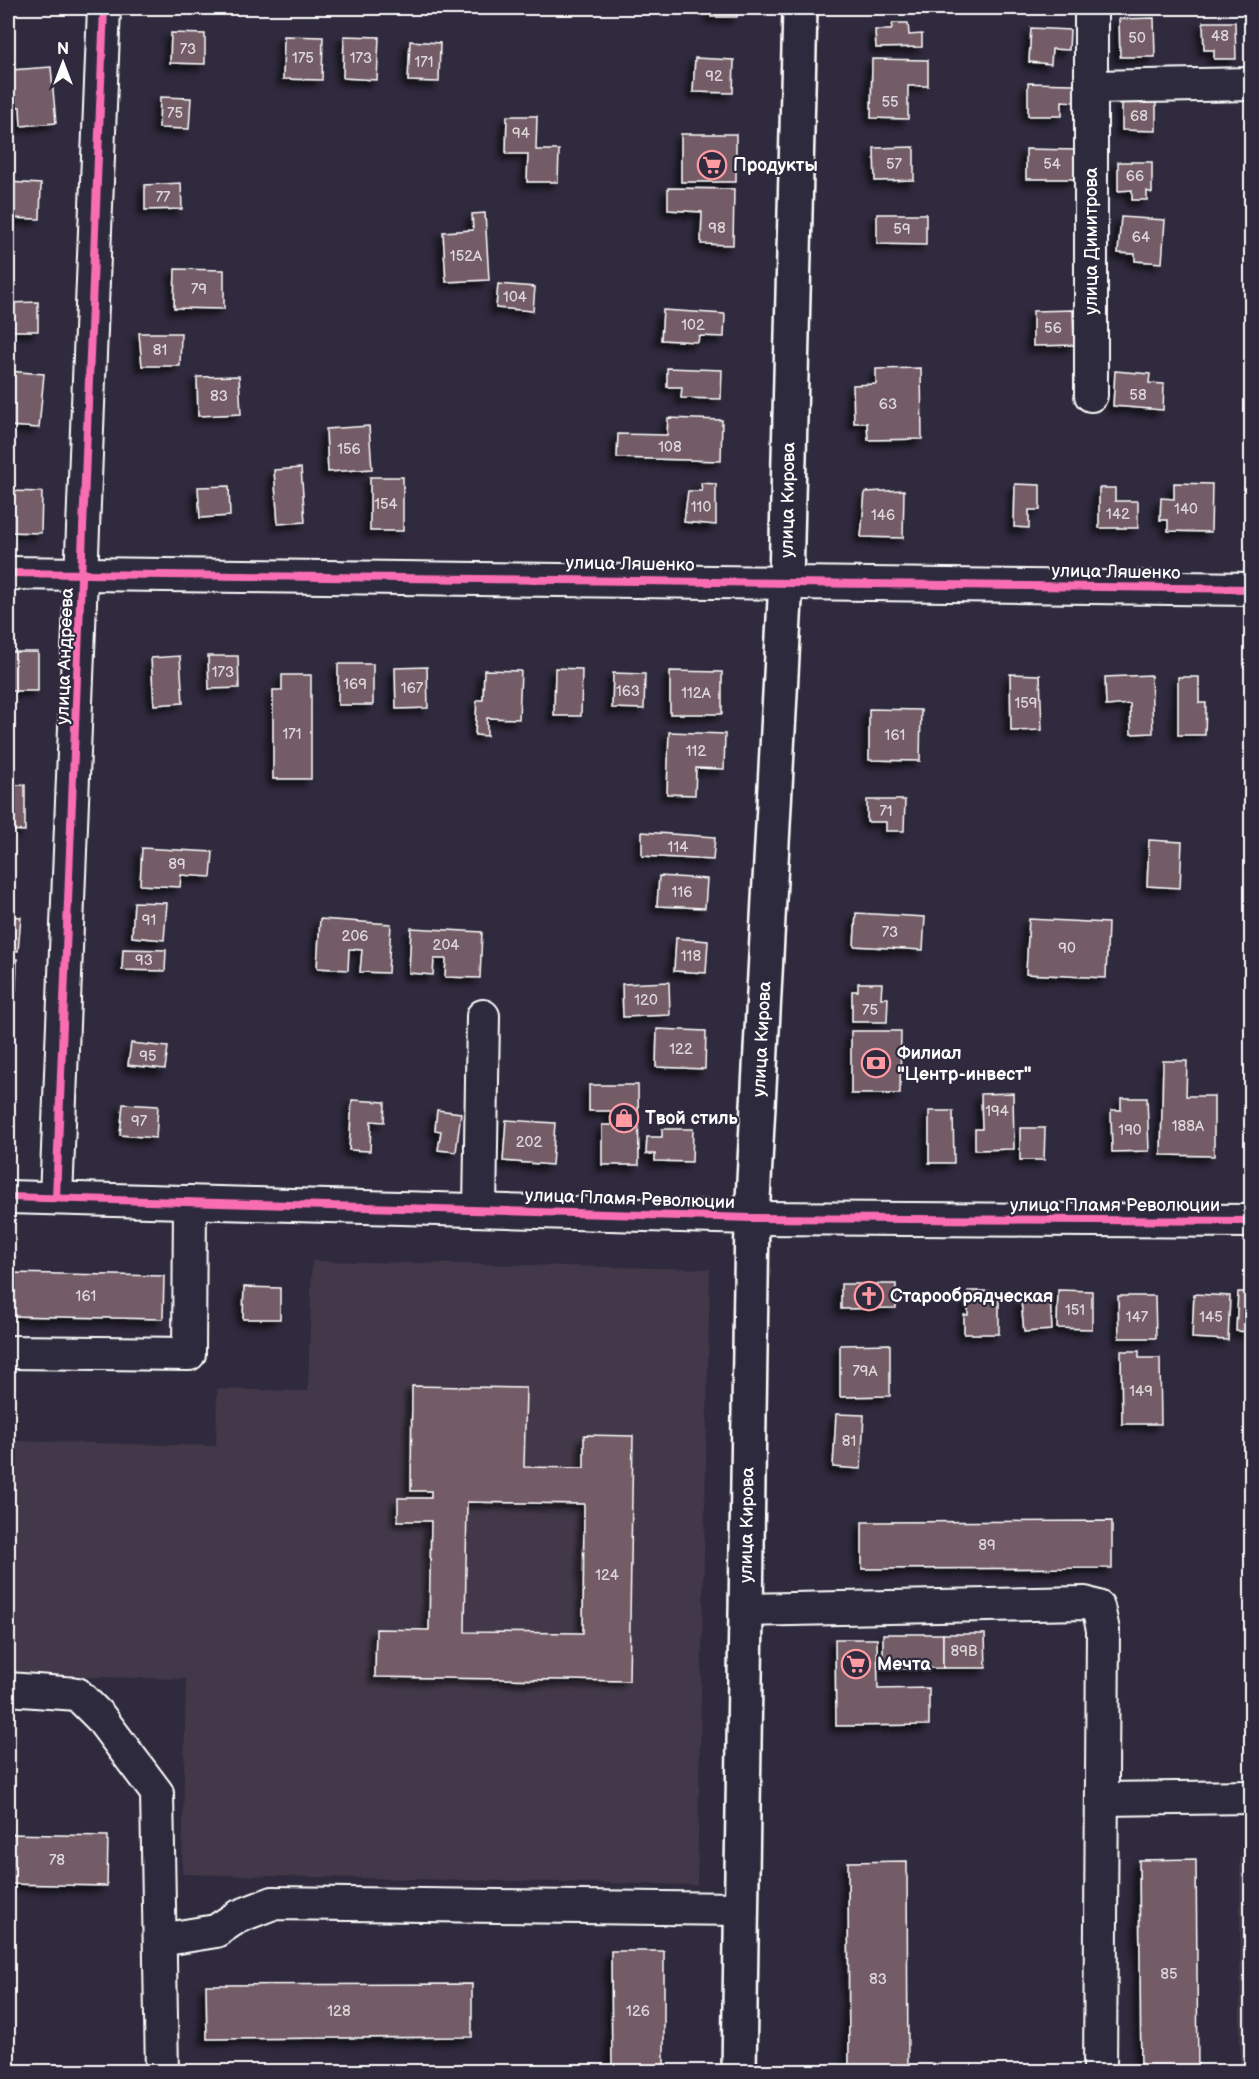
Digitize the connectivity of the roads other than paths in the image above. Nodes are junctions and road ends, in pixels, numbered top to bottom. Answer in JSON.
{"nodes":[{"id":1,"x":104,"y":8,"type":"edge"},
{"id":2,"x":800,"y":8,"type":"edge"},
{"id":3,"x":1091,"y":8,"type":"edge"},
{"id":4,"x":1251,"y":84,"type":"edge"},
{"id":5,"x":1091,"y":87,"type":"junction"},
{"id":6,"x":1091,"y":395,"type":"dead end"},
{"id":7,"x":8,"y":573,"type":"edge"},
{"id":8,"x":83,"y":573,"type":"junction"},
{"id":9,"x":786,"y":581,"type":"junction"},
{"id":10,"x":1251,"y":589,"type":"edge"},
{"id":11,"x":483,"y":1016,"type":"dead end"},
{"id":12,"x":8,"y":1197,"type":"edge"},
{"id":13,"x":56,"y":1198,"type":"junction"},
{"id":14,"x":190,"y":1202,"type":"junction"},
{"id":15,"x":480,"y":1210,"type":"junction"},
{"id":16,"x":752,"y":1218,"type":"junction"},
{"id":17,"x":1251,"y":1221,"type":"edge"},
{"id":18,"x":8,"y":1352,"type":"edge"},
{"id":19,"x":746,"y":1610,"type":"junction"},
{"id":20,"x":8,"y":1689,"type":"edge"},
{"id":21,"x":1251,"y":1797,"type":"edge"},
{"id":22,"x":1102,"y":1799,"type":"junction"},
{"id":23,"x":741,"y":1909,"type":"junction"},
{"id":24,"x":160,"y":1940,"type":"junction"},
{"id":25,"x":162,"y":2072,"type":"edge"},
{"id":26,"x":739,"y":2072,"type":"edge"},
{"id":27,"x":1100,"y":2072,"type":"edge"}],
"edges":[{"from":1,"to":8,"type":"street","name":"улица Андреева"},
{"from":2,"to":9,"type":"main road","name":"улица Кирова"},
{"from":3,"to":5,"type":"street","name":"улица Димитрова"},
{"from":4,"to":5,"type":"street"},
{"from":5,"to":6,"type":"street","name":"улица Димитрова"},
{"from":7,"to":8,"type":"street","name":"улица Ляшенко"},
{"from":8,"to":9,"type":"street","name":"улица Ляшенко"},
{"from":8,"to":13,"type":"street","name":"улица Андреева"},
{"from":9,"to":10,"type":"street","name":"улица Ляшенко"},
{"from":9,"to":16,"type":"main road","name":"улица Кирова"},
{"from":11,"to":15,"type":"street"},
{"from":12,"to":13,"type":"street","name":"улица Пламя Революции"},
{"from":13,"to":14,"type":"street","name":"улица Пламя Революции"},
{"from":14,"to":15,"type":"street","name":"улица Пламя Революции"},
{"from":14,"to":18,"type":"street"},
{"from":15,"to":16,"type":"street","name":"улица Пламя Революции"},
{"from":16,"to":17,"type":"street","name":"улица Пламя Революции"},
{"from":16,"to":19,"type":"main road","name":"улица Кирова"},
{"from":19,"to":22,"type":"street"},
{"from":19,"to":23,"type":"main road","name":"улица Кирова"},
{"from":20,"to":24,"type":"street"},
{"from":21,"to":22,"type":"street"},
{"from":22,"to":27,"type":"street"},
{"from":23,"to":24,"type":"street"},
{"from":23,"to":26,"type":"main road","name":"улица Кирова"},
{"from":24,"to":25,"type":"street"}]}
